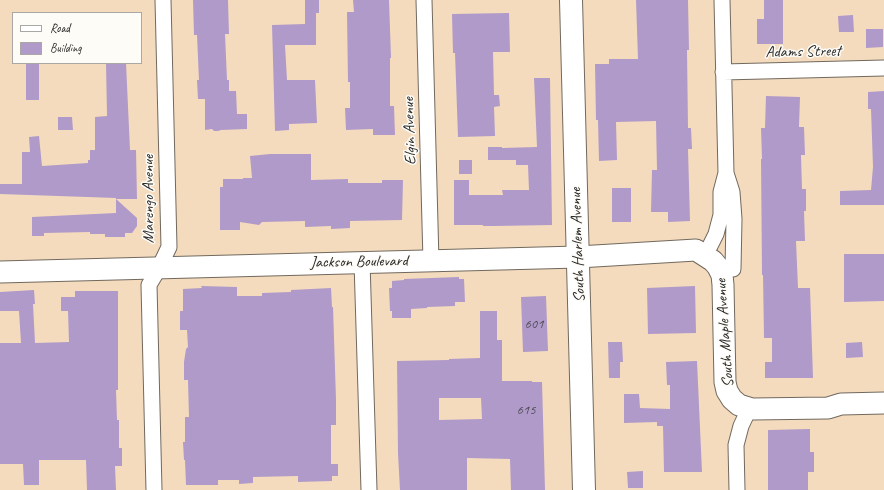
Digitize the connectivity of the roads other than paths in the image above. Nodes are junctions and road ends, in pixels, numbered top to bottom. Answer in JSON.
{"nodes":[{"id":1,"x":163,"y":0,"type":"edge"},
{"id":2,"x":424,"y":0,"type":"edge"},
{"id":3,"x":571,"y":0,"type":"edge"},
{"id":4,"x":722,"y":0,"type":"edge"},
{"id":5,"x":884,"y":68,"type":"edge"},
{"id":6,"x":724,"y":72,"type":"junction"},
{"id":7,"x":726,"y":173,"type":"junction"},
{"id":8,"x":706,"y":252,"type":"junction"},
{"id":9,"x":578,"y":257,"type":"junction"},
{"id":10,"x":431,"y":261,"type":"junction"},
{"id":11,"x":362,"y":262,"type":"junction"},
{"id":12,"x":159,"y":268,"type":"junction"},
{"id":13,"x":733,"y":269,"type":"junction"},
{"id":14,"x":0,"y":272,"type":"edge"},
{"id":15,"x":884,"y":403,"type":"edge"},
{"id":16,"x":751,"y":404,"type":"junction"},
{"id":17,"x":154,"y":490,"type":"edge"},
{"id":18,"x":369,"y":490,"type":"edge"},
{"id":19,"x":584,"y":490,"type":"edge"},
{"id":20,"x":737,"y":490,"type":"edge"}],
"edges":[{"from":1,"to":12,"type":"street","name":"Marengo Avenue"},
{"from":2,"to":10,"type":"street","name":"Elgin Avenue"},
{"from":3,"to":9,"type":"main road","name":"South Harlem Avenue"},
{"from":4,"to":6,"type":"street","name":"South Maple Avenue"},
{"from":5,"to":6,"type":"street","name":"Adams Street"},
{"from":6,"to":7,"type":"street","name":"South Maple Avenue"},
{"from":7,"to":8,"type":"street","name":"South Maple Avenue"},
{"from":7,"to":13,"type":"street","name":"South Maple Avenue"},
{"from":8,"to":9,"type":"street","name":"Jackson Boulevard"},
{"from":8,"to":13,"type":"street","name":"South Maple Avenue"},
{"from":8,"to":16,"type":"street","name":"South Maple Avenue"},
{"from":9,"to":10,"type":"street","name":"Jackson Boulevard"},
{"from":9,"to":19,"type":"main road","name":"South Harlem Avenue"},
{"from":10,"to":11,"type":"street","name":"Jackson Boulevard"},
{"from":11,"to":12,"type":"street","name":"Jackson Boulevard"},
{"from":11,"to":18,"type":"street"},
{"from":12,"to":14,"type":"street","name":"Jackson Boulevard"},
{"from":12,"to":17,"type":"street","name":"Marengo Avenue"},
{"from":13,"to":16,"type":"street","name":"South Maple Avenue"},
{"from":15,"to":16,"type":"street"},
{"from":16,"to":20,"type":"street"}]}
